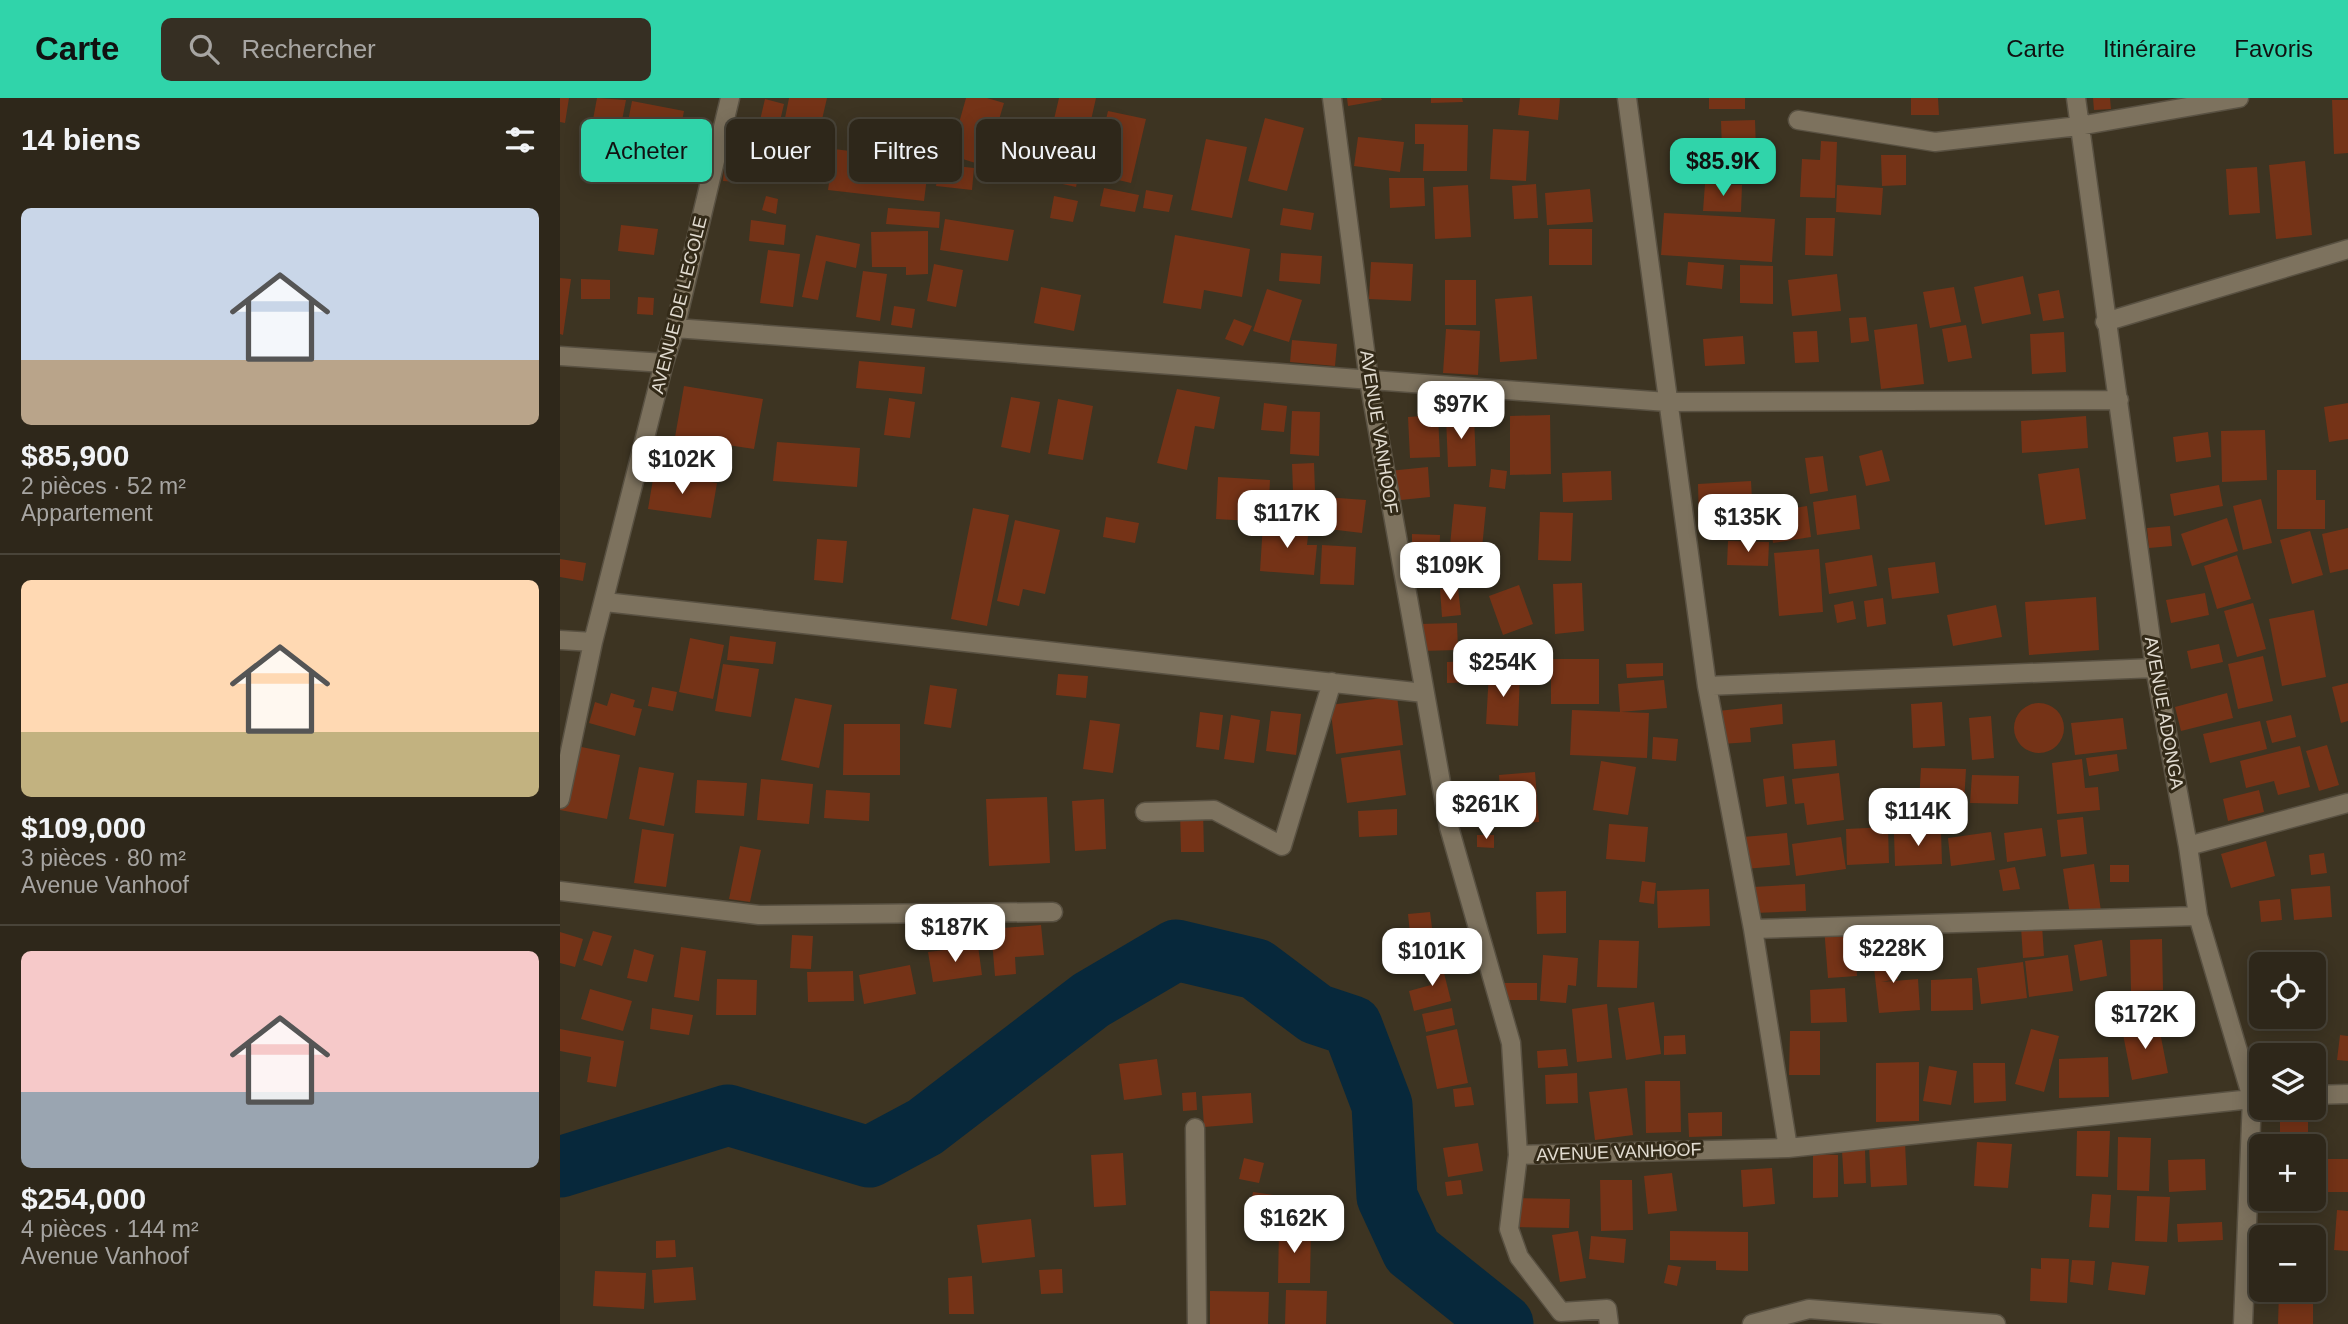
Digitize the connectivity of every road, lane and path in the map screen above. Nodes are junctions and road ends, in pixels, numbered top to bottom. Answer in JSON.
{"nodes":[{"id":1,"x":730,"y":98,"type":"edge"},
{"id":2,"x":1332,"y":98,"type":"edge"},
{"id":3,"x":1627,"y":98,"type":"edge"},
{"id":4,"x":2076,"y":98,"type":"edge"},
{"id":5,"x":2239,"y":98,"type":"edge"},
{"id":6,"x":1798,"y":120,"type":"dead end"},
{"id":7,"x":2079,"y":126,"type":"junction"},
{"id":8,"x":2348,"y":249,"type":"edge"},
{"id":9,"x":2105,"y":321,"type":"junction"},
{"id":10,"x":675,"y":328,"type":"junction"},
{"id":11,"x":560,"y":356,"type":"edge"},
{"id":12,"x":664,"y":363,"type":"junction"},
{"id":13,"x":1369,"y":381,"type":"junction"},
{"id":14,"x":2119,"y":400,"type":"junction"},
{"id":15,"x":1667,"y":402,"type":"junction"},
{"id":16,"x":604,"y":602,"type":"junction"},
{"id":17,"x":560,"y":640,"type":"edge"},
{"id":18,"x":593,"y":642,"type":"junction"},
{"id":19,"x":2155,"y":668,"type":"junction"},
{"id":20,"x":1332,"y":682,"type":"junction"},
{"id":21,"x":1707,"y":686,"type":"junction"},
{"id":22,"x":1424,"y":693,"type":"junction"},
{"id":23,"x":560,"y":799,"type":"edge"},
{"id":24,"x":2348,"y":803,"type":"edge"},
{"id":25,"x":1145,"y":812,"type":"dead end"},
{"id":26,"x":2188,"y":846,"type":"junction"},
{"id":27,"x":560,"y":891,"type":"edge"},
{"id":28,"x":1054,"y":912,"type":"dead end"},
{"id":29,"x":2198,"y":916,"type":"junction"},
{"id":30,"x":1753,"y":929,"type":"junction"},
{"id":31,"x":2249,"y":1076,"type":"edge"},
{"id":32,"x":2348,"y":1094,"type":"edge"},
{"id":33,"x":2326,"y":1095,"type":"edge"},
{"id":34,"x":2249,"y":1099,"type":"edge"},
{"id":35,"x":2255,"y":1120,"type":"edge"},
{"id":36,"x":1195,"y":1128,"type":"dead end"},
{"id":37,"x":1788,"y":1147,"type":"junction"},
{"id":38,"x":1518,"y":1155,"type":"junction"},
{"id":39,"x":1197,"y":1324,"type":"edge"},
{"id":40,"x":1609,"y":1324,"type":"edge"},
{"id":41,"x":1752,"y":1324,"type":"edge"},
{"id":42,"x":1996,"y":1324,"type":"edge"},
{"id":43,"x":2243,"y":1324,"type":"edge"}],
"edges":[{"from":1,"to":10,"type":"street","name":"AVENUE DE L'ECOLE"},
{"from":2,"to":13,"type":"street","name":"AVENUE VANHOOF"},
{"from":3,"to":15,"type":"street"},
{"from":4,"to":7,"type":"street","name":"AVENUE ADONGA"},
{"from":5,"to":7,"type":"street"},
{"from":6,"to":7,"type":"street"},
{"from":7,"to":9,"type":"street","name":"AVENUE ADONGA"},
{"from":8,"to":9,"type":"street"},
{"from":9,"to":14,"type":"street","name":"AVENUE ADONGA"},
{"from":10,"to":12,"type":"street","name":"AVENUE DE L'ECOLE"},
{"from":10,"to":13,"type":"street"},
{"from":11,"to":12,"type":"street"},
{"from":12,"to":16,"type":"street","name":"AVENUE DE L'ECOLE"},
{"from":13,"to":15,"type":"street"},
{"from":13,"to":22,"type":"street","name":"AVENUE VANHOOF"},
{"from":14,"to":15,"type":"street"},
{"from":14,"to":19,"type":"street","name":"AVENUE ADONGA"},
{"from":15,"to":21,"type":"street"},
{"from":16,"to":18,"type":"street","name":"AVENUE DE L'ECOLE"},
{"from":16,"to":20,"type":"street"},
{"from":17,"to":18,"type":"street"},
{"from":18,"to":23,"type":"street","name":"AVENUE DE L'ECOLE"},
{"from":19,"to":21,"type":"street"},
{"from":19,"to":26,"type":"street","name":"AVENUE ADONGA"},
{"from":20,"to":22,"type":"street"},
{"from":20,"to":25,"type":"street"},
{"from":21,"to":30,"type":"street"},
{"from":22,"to":38,"type":"street","name":"AVENUE VANHOOF"},
{"from":24,"to":26,"type":"street"},
{"from":26,"to":29,"type":"street","name":"AVENUE ADONGA"},
{"from":27,"to":28,"type":"street"},
{"from":29,"to":30,"type":"street"},
{"from":29,"to":31,"type":"street","name":"AVENUE ADONGA"},
{"from":30,"to":37,"type":"street"},
{"from":32,"to":33,"type":"street"},
{"from":34,"to":37,"type":"street","name":"AVENUE VANHOOF"},
{"from":35,"to":43,"type":"street","name":"AVENUE ADONGA"},
{"from":36,"to":39,"type":"street"},
{"from":37,"to":38,"type":"street","name":"AVENUE VANHOOF"},
{"from":38,"to":40,"type":"street"},
{"from":41,"to":42,"type":"street"}]}
